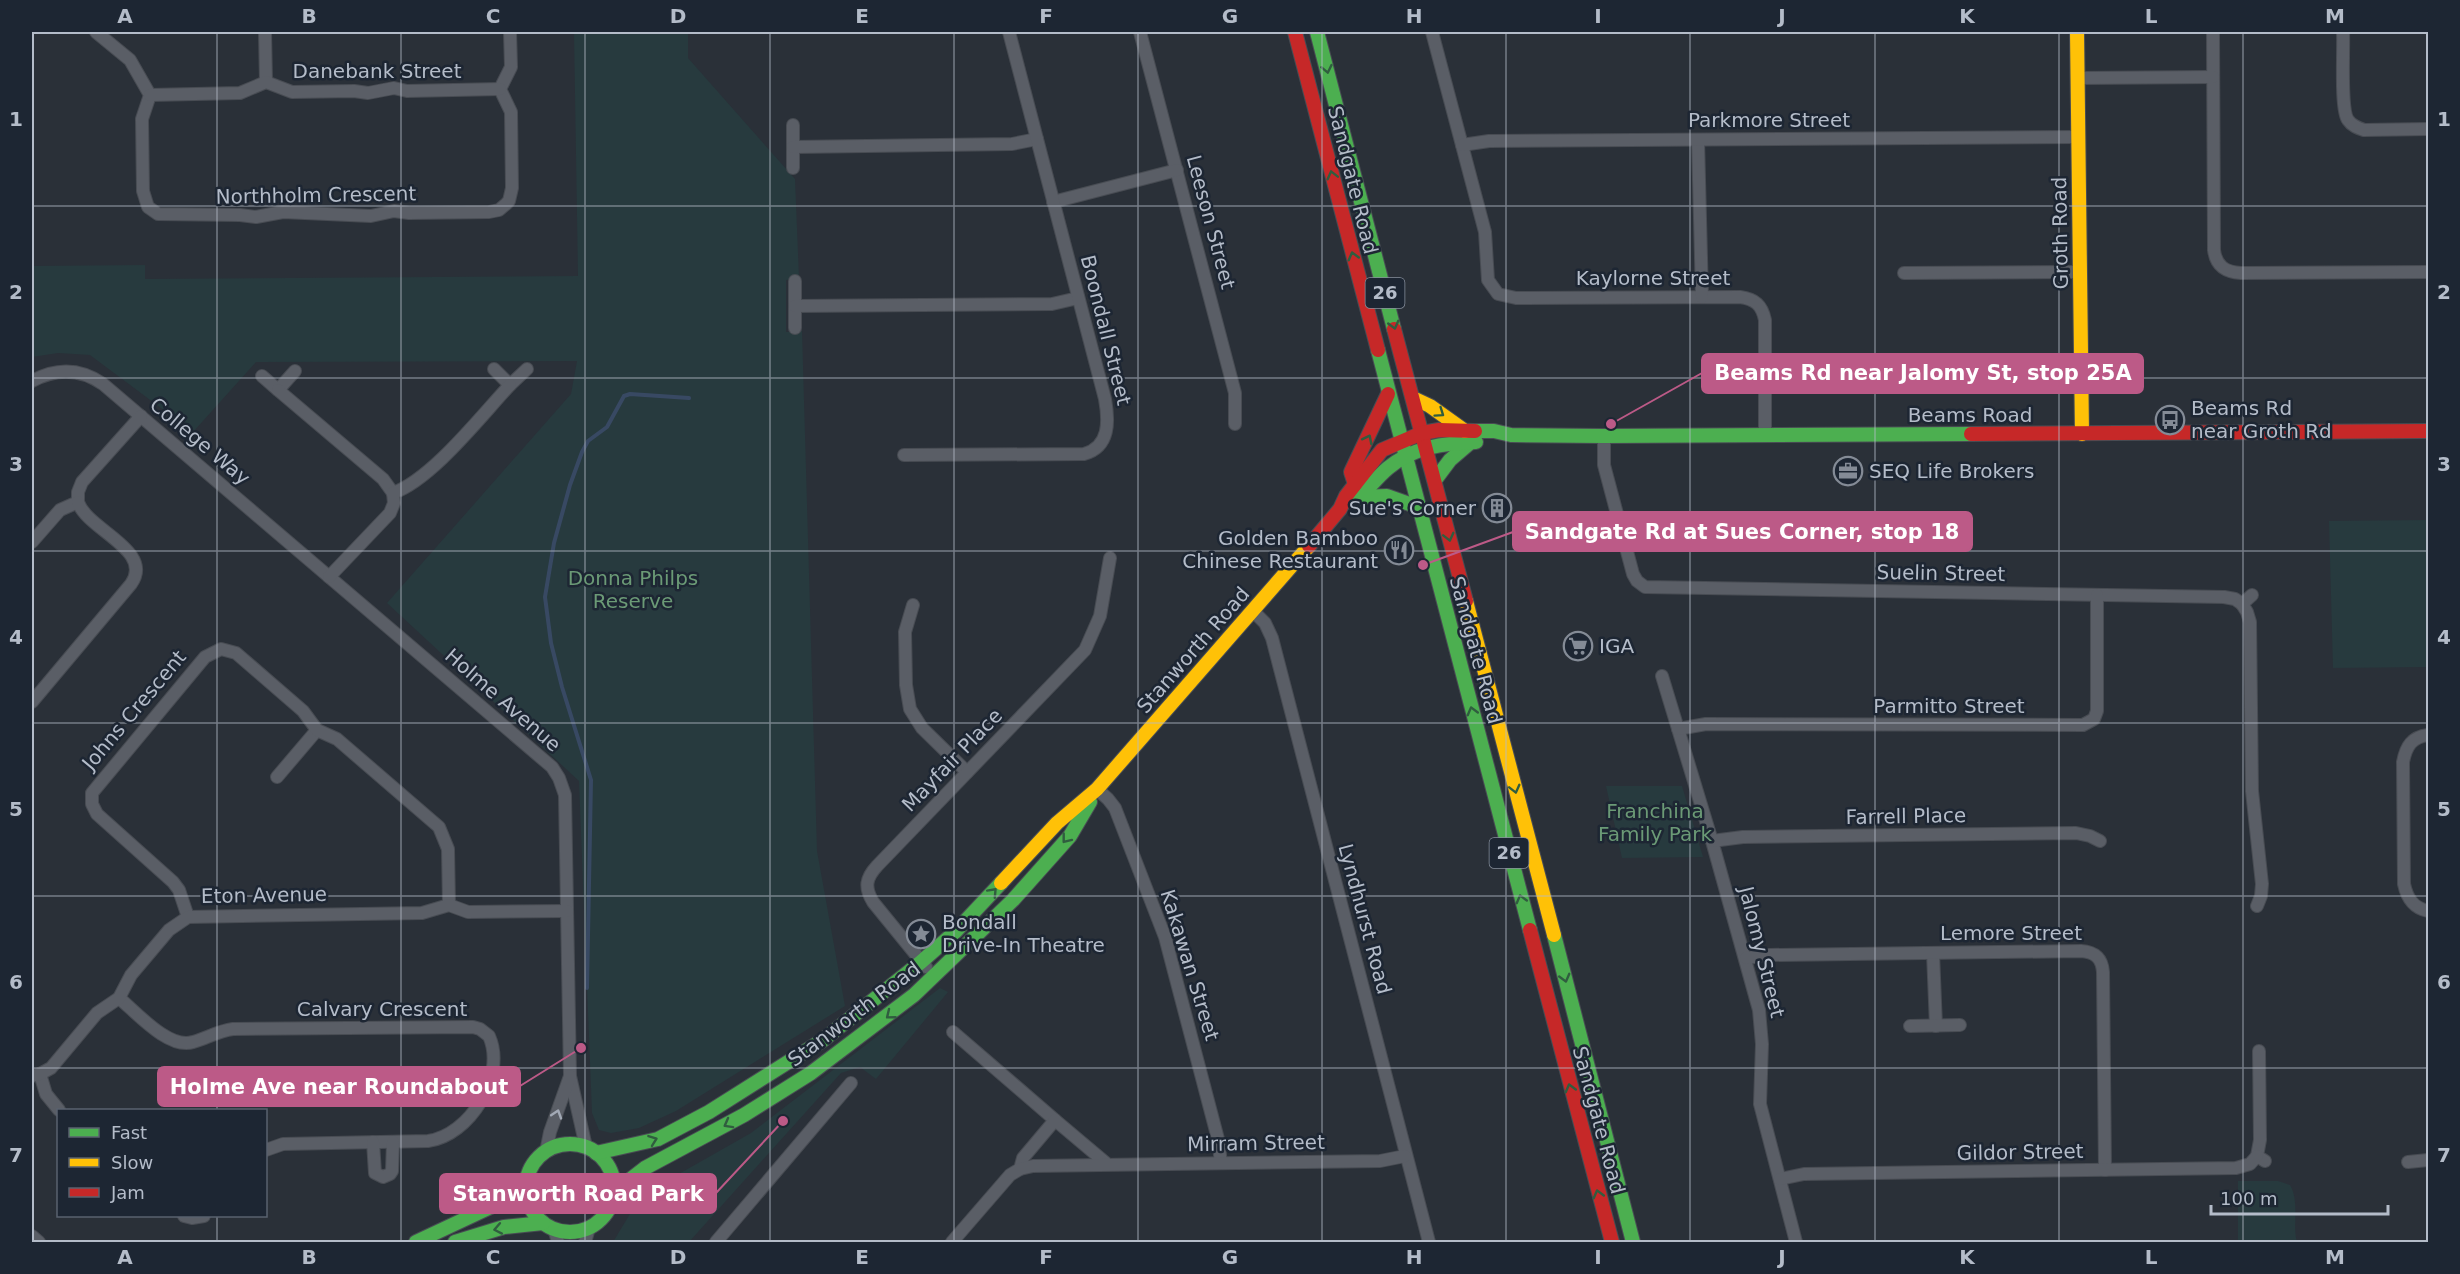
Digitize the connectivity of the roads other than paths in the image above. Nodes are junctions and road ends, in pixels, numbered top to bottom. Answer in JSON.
{"nodes":[{"id":1,"x":96,"y":32,"type":"edge"},
{"id":2,"x":265,"y":32,"type":"edge"},
{"id":3,"x":510,"y":32,"type":"edge"},
{"id":4,"x":1009,"y":32,"type":"edge"},
{"id":5,"x":1140,"y":32,"type":"edge"},
{"id":6,"x":1295,"y":32,"type":"edge"},
{"id":7,"x":1317,"y":32,"type":"edge"},
{"id":8,"x":1432,"y":32,"type":"edge"},
{"id":9,"x":2077,"y":32,"type":"edge"},
{"id":10,"x":2213,"y":32,"type":"edge"},
{"id":11,"x":2343,"y":32,"type":"edge"},
{"id":12,"x":2213,"y":77,"type":"junction"},
{"id":13,"x":2078,"y":78,"type":"junction"},
{"id":14,"x":266,"y":82,"type":"junction"},
{"id":15,"x":500,"y":90,"type":"junction"},
{"id":16,"x":150,"y":95,"type":"junction"},
{"id":17,"x":793,"y":125,"type":"dead end"},
{"id":18,"x":2428,"y":129,"type":"edge"},
{"id":19,"x":2078,"y":137,"type":"junction"},
{"id":20,"x":1036,"y":139,"type":"junction"},
{"id":21,"x":1698,"y":140,"type":"junction"},
{"id":22,"x":1462,"y":145,"type":"junction"},
{"id":23,"x":793,"y":147,"type":"junction"},
{"id":24,"x":793,"y":168,"type":"dead end"},
{"id":25,"x":1177,"y":170,"type":"junction"},
{"id":26,"x":1053,"y":202,"type":"junction"},
{"id":27,"x":2079,"y":272,"type":"junction"},
{"id":28,"x":2428,"y":272,"type":"edge"},
{"id":29,"x":1904,"y":273,"type":"dead end"},
{"id":30,"x":795,"y":281,"type":"dead end"},
{"id":31,"x":1702,"y":297,"type":"junction"},
{"id":32,"x":1078,"y":298,"type":"junction"},
{"id":33,"x":795,"y":306,"type":"junction"},
{"id":34,"x":795,"y":328,"type":"dead end"},
{"id":35,"x":494,"y":369,"type":"dead end"},
{"id":36,"x":527,"y":369,"type":"dead end"},
{"id":37,"x":295,"y":371,"type":"dead end"},
{"id":38,"x":262,"y":376,"type":"dead end"},
{"id":39,"x":32,"y":381,"type":"edge"},
{"id":40,"x":510,"y":386,"type":"junction"},
{"id":41,"x":278,"y":390,"type":"junction"},
{"id":42,"x":1388,"y":394,"type":"junction"},
{"id":43,"x":1413,"y":398,"type":"junction"},
{"id":44,"x":141,"y":416,"type":"junction"},
{"id":45,"x":1235,"y":424,"type":"dead end"},
{"id":46,"x":2428,"y":431,"type":"edge"},
{"id":47,"x":1422,"y":433,"type":"junction"},
{"id":48,"x":2082,"y":434,"type":"junction"},
{"id":49,"x":1765,"y":435,"type":"junction"},
{"id":50,"x":1468,"y":436,"type":"junction"},
{"id":51,"x":1604,"y":436,"type":"junction"},
{"id":52,"x":1401,"y":441,"type":"junction"},
{"id":53,"x":1426,"y":448,"type":"junction"},
{"id":54,"x":904,"y":455,"type":"dead end"},
{"id":55,"x":1405,"y":457,"type":"junction"},
{"id":56,"x":1435,"y":480,"type":"junction"},
{"id":57,"x":1357,"y":490,"type":"junction"},
{"id":58,"x":393,"y":493,"type":"junction"},
{"id":59,"x":78,"y":502,"type":"junction"},
{"id":60,"x":1418,"y":507,"type":"junction"},
{"id":61,"x":32,"y":542,"type":"edge"},
{"id":62,"x":1110,"y":558,"type":"dead end"},
{"id":63,"x":330,"y":577,"type":"junction"},
{"id":64,"x":2097,"y":595,"type":"junction"},
{"id":65,"x":2252,"y":595,"type":"dead end"},
{"id":66,"x":2242,"y":604,"type":"junction"},
{"id":67,"x":913,"y":605,"type":"dead end"},
{"id":68,"x":1253,"y":611,"type":"junction"},
{"id":69,"x":1662,"y":676,"type":"dead end"},
{"id":70,"x":32,"y":702,"type":"edge"},
{"id":71,"x":1678,"y":729,"type":"junction"},
{"id":72,"x":317,"y":730,"type":"junction"},
{"id":73,"x":2428,"y":735,"type":"edge"},
{"id":74,"x":967,"y":772,"type":"junction"},
{"id":75,"x":277,"y":777,"type":"dead end"},
{"id":76,"x":1097,"y":789,"type":"junction"},
{"id":77,"x":1712,"y":841,"type":"junction"},
{"id":78,"x":2100,"y":841,"type":"dead end"},
{"id":79,"x":449,"y":906,"type":"junction"},
{"id":80,"x":2257,"y":906,"type":"dead end"},
{"id":81,"x":567,"y":911,"type":"junction"},
{"id":82,"x":2428,"y":911,"type":"edge"},
{"id":83,"x":188,"y":917,"type":"junction"},
{"id":84,"x":1933,"y":953,"type":"junction"},
{"id":85,"x":1746,"y":958,"type":"junction"},
{"id":86,"x":921,"y":962,"type":"junction"},
{"id":87,"x":935,"y":977,"type":"junction"},
{"id":88,"x":119,"y":998,"type":"junction"},
{"id":89,"x":1960,"y":1025,"type":"dead end"},
{"id":90,"x":1910,"y":1026,"type":"dead end"},
{"id":91,"x":1936,"y":1026,"type":"junction"},
{"id":92,"x":953,"y":1032,"type":"dead end"},
{"id":93,"x":2259,"y":1051,"type":"dead end"},
{"id":94,"x":36,"y":1075,"type":"edge"},
{"id":95,"x":570,"y":1076,"type":"junction"},
{"id":96,"x":851,"y":1083,"type":"dead end"},
{"id":97,"x":58,"y":1109,"type":"edge"},
{"id":98,"x":1055,"y":1120,"type":"junction"},
{"id":99,"x":373,"y":1142,"type":"junction"},
{"id":100,"x":393,"y":1142,"type":"junction"},
{"id":101,"x":267,"y":1150,"type":"edge"},
{"id":102,"x":591,"y":1150,"type":"junction"},
{"id":103,"x":546,"y":1152,"type":"junction"},
{"id":104,"x":1405,"y":1156,"type":"junction"},
{"id":105,"x":2428,"y":1160,"type":"edge"},
{"id":106,"x":2408,"y":1162,"type":"dead end"},
{"id":107,"x":1106,"y":1163,"type":"junction"},
{"id":108,"x":1221,"y":1163,"type":"junction"},
{"id":109,"x":1020,"y":1169,"type":"junction"},
{"id":110,"x":2105,"y":1170,"type":"junction"},
{"id":111,"x":527,"y":1179,"type":"junction"},
{"id":112,"x":1780,"y":1179,"type":"junction"},
{"id":113,"x":614,"y":1192,"type":"junction"},
{"id":114,"x":589,"y":1228,"type":"junction"},
{"id":115,"x":552,"y":1231,"type":"edge"},
{"id":116,"x":32,"y":1236,"type":"edge"},
{"id":117,"x":39,"y":1242,"type":"edge"},
{"id":118,"x":416,"y":1242,"type":"edge"},
{"id":119,"x":456,"y":1242,"type":"edge"},
{"id":120,"x":585,"y":1242,"type":"edge"},
{"id":121,"x":716,"y":1242,"type":"edge"},
{"id":122,"x":952,"y":1242,"type":"edge"},
{"id":123,"x":1429,"y":1242,"type":"edge"},
{"id":124,"x":1612,"y":1242,"type":"edge"},
{"id":125,"x":1633,"y":1242,"type":"edge"},
{"id":126,"x":1796,"y":1242,"type":"edge"}],
"edges":[{"from":1,"to":16,"type":"street"},
{"from":2,"to":14,"type":"street"},
{"from":3,"to":15,"type":"street"},
{"from":4,"to":20,"type":"street","name":"Boondall Street"},
{"from":5,"to":25,"type":"street","name":"Leeson Street"},
{"from":42,"to":6,"type":"main road","name":"Sandgate Road","number":"26","one_way":true},
{"from":7,"to":43,"type":"main road","name":"Sandgate Road","number":"26","one_way":true},
{"from":8,"to":22,"type":"street"},
{"from":9,"to":13,"type":"main road","name":"Groth Road"},
{"from":10,"to":12,"type":"street"},
{"from":11,"to":18,"type":"street"},
{"from":12,"to":13,"type":"street"},
{"from":12,"to":28,"type":"street"},
{"from":13,"to":19,"type":"main road","name":"Groth Road"},
{"from":14,"to":15,"type":"street","name":"Danebank Street"},
{"from":14,"to":16,"type":"street","name":"Danebank Street"},
{"from":15,"to":16,"type":"street","name":"Northholm Crescent"},
{"from":17,"to":23,"type":"street"},
{"from":19,"to":21,"type":"street","name":"Parkmore Street"},
{"from":19,"to":27,"type":"main road","name":"Groth Road"},
{"from":20,"to":23,"type":"street"},
{"from":20,"to":26,"type":"street","name":"Boondall Street"},
{"from":21,"to":22,"type":"street","name":"Parkmore Street"},
{"from":21,"to":31,"type":"street"},
{"from":22,"to":31,"type":"street","name":"Kaylorne Street"},
{"from":23,"to":24,"type":"street"},
{"from":25,"to":26,"type":"street"},
{"from":25,"to":45,"type":"street","name":"Leeson Street"},
{"from":26,"to":32,"type":"street","name":"Boondall Street"},
{"from":27,"to":29,"type":"street"},
{"from":27,"to":48,"type":"main road","name":"Groth Road"},
{"from":30,"to":33,"type":"street"},
{"from":31,"to":49,"type":"street","name":"Kaylorne Street"},
{"from":32,"to":33,"type":"street"},
{"from":32,"to":54,"type":"street","name":"Boondall Street"},
{"from":33,"to":34,"type":"street"},
{"from":35,"to":40,"type":"street"},
{"from":36,"to":40,"type":"street"},
{"from":37,"to":41,"type":"street"},
{"from":38,"to":41,"type":"street"},
{"from":39,"to":44,"type":"street","name":"College Way"},
{"from":40,"to":58,"type":"street"},
{"from":41,"to":58,"type":"street"},
{"from":42,"to":52,"type":"main road","name":"Sandgate Road","number":"26"},
{"from":57,"to":42,"type":"main road","one_way":true},
{"from":43,"to":47,"type":"main road","name":"Sandgate Road","number":"26"},
{"from":43,"to":50,"type":"main road","one_way":true},
{"from":44,"to":59,"type":"street"},
{"from":44,"to":63,"type":"street","name":"College Way"},
{"from":46,"to":48,"type":"main road","name":"Beams Road"},
{"from":47,"to":50,"type":"main road","name":"Beams Road"},
{"from":47,"to":52,"type":"main road","name":"Beams Road"},
{"from":47,"to":53,"type":"main road","name":"Sandgate Road","number":"26"},
{"from":48,"to":49,"type":"main road","name":"Beams Road"},
{"from":49,"to":51,"type":"main road","name":"Beams Road"},
{"from":50,"to":51,"type":"main road","name":"Beams Road"},
{"from":50,"to":53,"type":"main road","name":"Beams Road"},
{"from":50,"to":56,"type":"main road"},
{"from":51,"to":64,"type":"street","name":"Suelin Street"},
{"from":52,"to":55,"type":"main road","name":"Sandgate Road","number":"26"},
{"from":52,"to":57,"type":"main road","name":"Stanworth Road"},
{"from":53,"to":55,"type":"main road","name":"Stanworth Road"},
{"from":53,"to":56,"type":"main road","name":"Sandgate Road","number":"26"},
{"from":55,"to":57,"type":"main road","name":"Stanworth Road"},
{"from":55,"to":60,"type":"main road","name":"Sandgate Road","number":"26"},
{"from":56,"to":125,"type":"main road","name":"Sandgate Road","number":"26","one_way":true},
{"from":57,"to":60,"type":"main road"},
{"from":57,"to":68,"type":"main road","name":"Stanworth Road"},
{"from":58,"to":63,"type":"street"},
{"from":59,"to":61,"type":"street"},
{"from":59,"to":70,"type":"street"},
{"from":124,"to":60,"type":"main road","name":"Sandgate Road","number":"26","one_way":true},
{"from":62,"to":74,"type":"street","name":"Mayfair Place"},
{"from":63,"to":81,"type":"street","name":"Holme Avenue"},
{"from":64,"to":66,"type":"street","name":"Suelin Street"},
{"from":64,"to":71,"type":"street","name":"Parmitto Street"},
{"from":65,"to":66,"type":"street"},
{"from":66,"to":80,"type":"street"},
{"from":67,"to":74,"type":"street"},
{"from":68,"to":76,"type":"main road","name":"Stanworth Road"},
{"from":68,"to":104,"type":"street","name":"Lyndhurst Road"},
{"from":69,"to":71,"type":"street","name":"Jalomy Street"},
{"from":71,"to":77,"type":"street","name":"Jalomy Street"},
{"from":72,"to":75,"type":"street"},
{"from":72,"to":79,"type":"street","name":"Johns Crescent"},
{"from":72,"to":83,"type":"street","name":"Johns Crescent"},
{"from":73,"to":82,"type":"street"},
{"from":74,"to":86,"type":"street","name":"Mayfair Place"},
{"from":86,"to":76,"type":"main road","name":"Stanworth Road","one_way":true},
{"from":76,"to":87,"type":"main road","name":"Stanworth Road","one_way":true},
{"from":76,"to":108,"type":"street","name":"Kakawan Street"},
{"from":77,"to":78,"type":"street","name":"Farrell Place"},
{"from":77,"to":85,"type":"street","name":"Jalomy Street"},
{"from":79,"to":81,"type":"street","name":"Eton Avenue"},
{"from":79,"to":83,"type":"street","name":"Eton Avenue"},
{"from":81,"to":95,"type":"street","name":"Holme Avenue"},
{"from":83,"to":88,"type":"street","name":"Eton Avenue"},
{"from":84,"to":85,"type":"street","name":"Lemore Street"},
{"from":84,"to":91,"type":"street"},
{"from":84,"to":110,"type":"street","name":"Lemore Street"},
{"from":85,"to":112,"type":"street","name":"Jalomy Street"},
{"from":86,"to":87,"type":"street","name":"Mayfair Place"},
{"from":102,"to":86,"type":"main road","name":"Stanworth Road","one_way":true},
{"from":87,"to":113,"type":"main road","name":"Stanworth Road","one_way":true},
{"from":88,"to":94,"type":"street","name":"Eton Avenue"},
{"from":88,"to":100,"type":"street","name":"Calvary Crescent"},
{"from":89,"to":91,"type":"street"},
{"from":90,"to":91,"type":"street"},
{"from":92,"to":98,"type":"street"},
{"from":93,"to":110,"type":"street","name":"Gildor Street"},
{"from":94,"to":97,"type":"street"},
{"from":95,"to":102,"type":"street","name":"Holme Avenue"},
{"from":103,"to":95,"type":"street","name":"Holme Avenue","one_way":true},
{"from":96,"to":121,"type":"street"},
{"from":98,"to":107,"type":"street"},
{"from":98,"to":109,"type":"street"},
{"from":99,"to":100,"type":"street","name":"Calvary Crescent"},
{"from":99,"to":100,"type":"street"},
{"from":99,"to":101,"type":"street","name":"Calvary Crescent"},
{"from":102,"to":103,"type":"main road"},
{"from":102,"to":113,"type":"main road"},
{"from":103,"to":111,"type":"main road"},
{"from":104,"to":108,"type":"street","name":"Mirram Street"},
{"from":104,"to":123,"type":"street","name":"Lyndhurst Road"},
{"from":105,"to":106,"type":"street"},
{"from":107,"to":108,"type":"street","name":"Mirram Street"},
{"from":107,"to":109,"type":"street","name":"Mirram Street"},
{"from":109,"to":122,"type":"street"},
{"from":110,"to":112,"type":"street","name":"Gildor Street"},
{"from":111,"to":115,"type":"main road"},
{"from":111,"to":118,"type":"main road"},
{"from":112,"to":126,"type":"street","name":"Jalomy Street"},
{"from":113,"to":114,"type":"main road"},
{"from":114,"to":115,"type":"main road"},
{"from":114,"to":120,"type":"street"},
{"from":115,"to":119,"type":"main road","one_way":true},
{"from":116,"to":117,"type":"street"}]}
